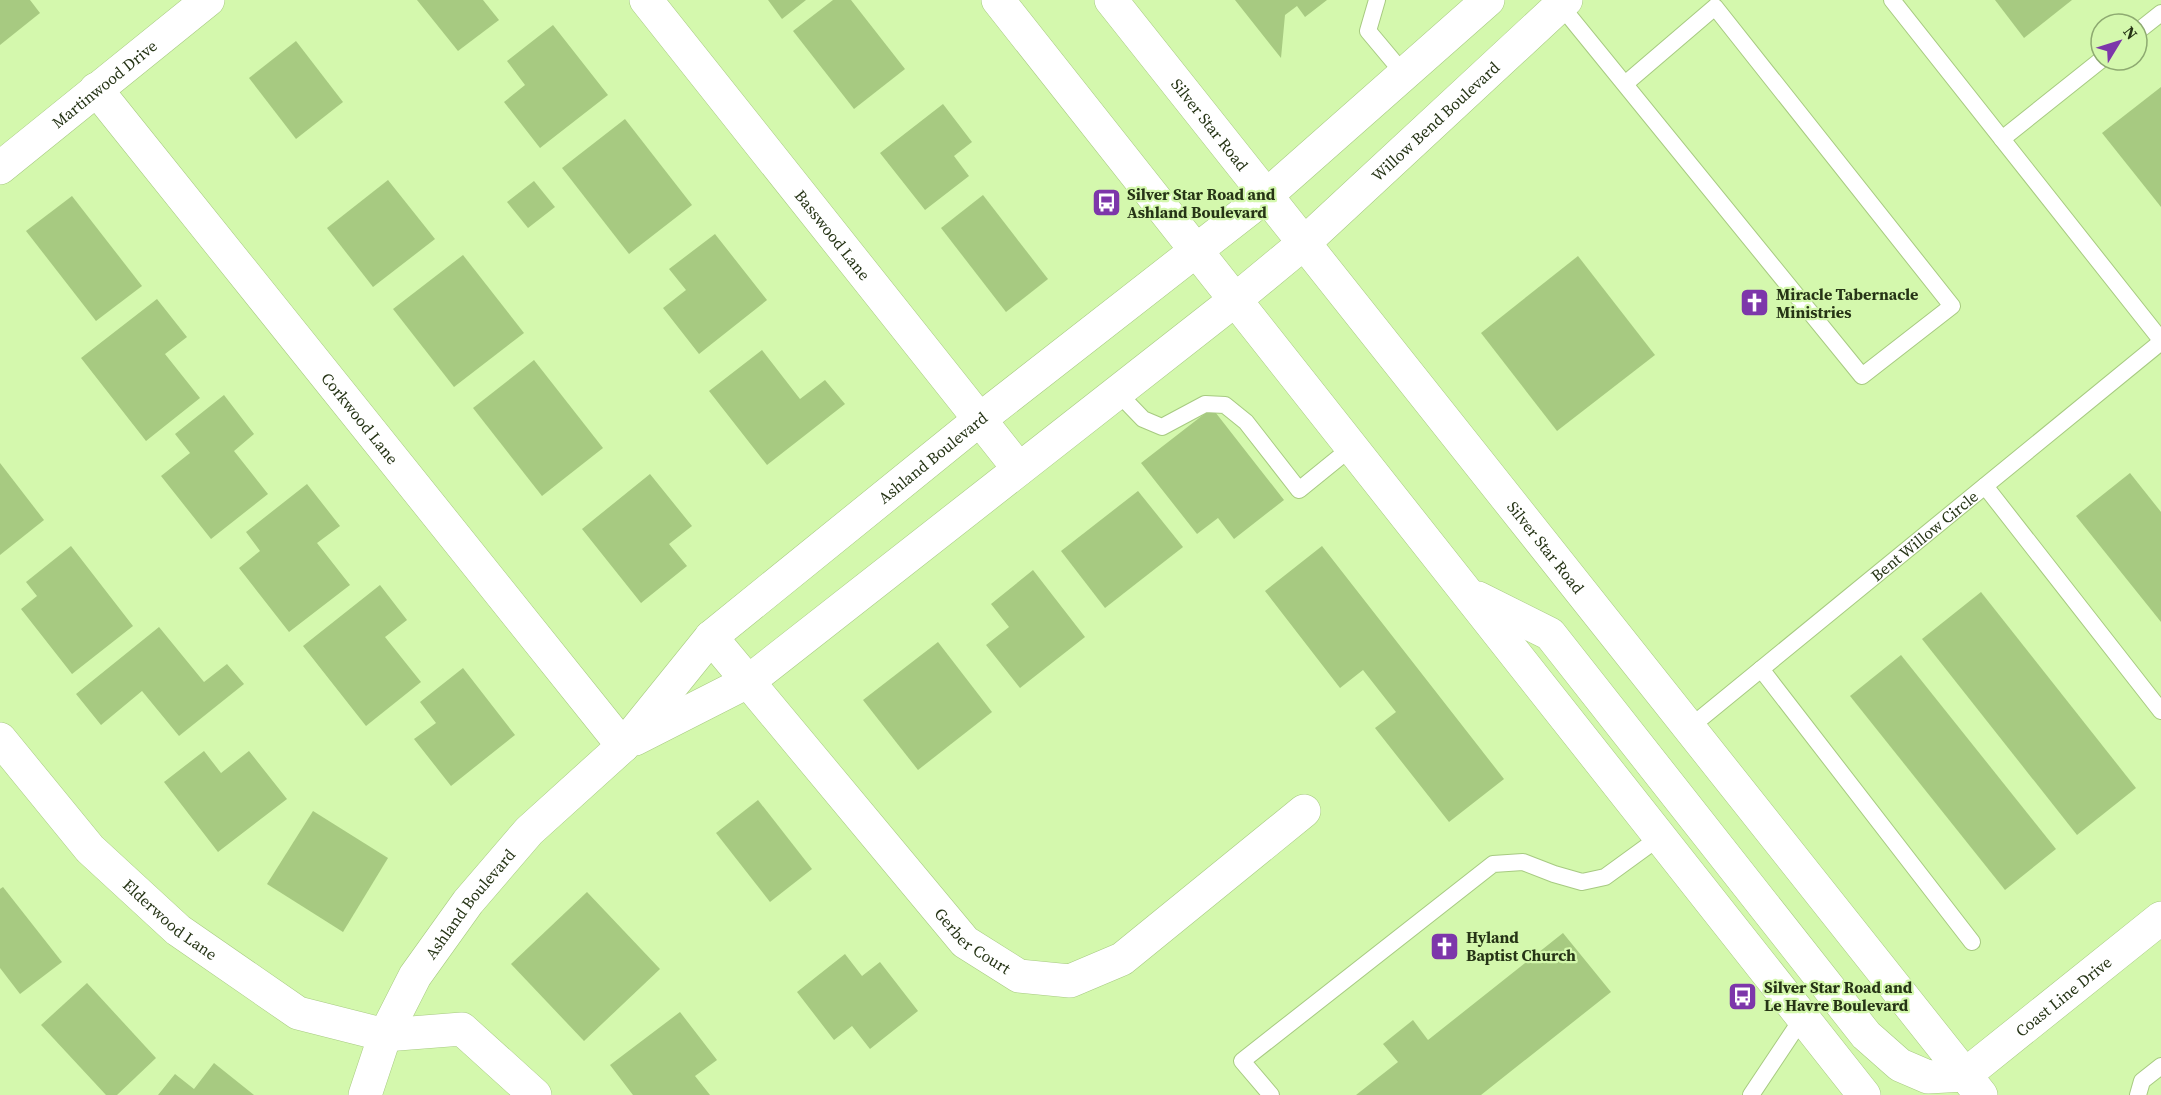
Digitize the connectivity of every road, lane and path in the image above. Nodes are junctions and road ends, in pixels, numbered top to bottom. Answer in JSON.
{"nodes":[{"id":1,"x":208,"y":0,"type":"edge"},
{"id":2,"x":646,"y":0,"type":"edge"},
{"id":3,"x":998,"y":0,"type":"edge"},
{"id":4,"x":1111,"y":0,"type":"edge"},
{"id":5,"x":1377,"y":0,"type":"edge"},
{"id":6,"x":1488,"y":0,"type":"edge"},
{"id":7,"x":1892,"y":0,"type":"edge"},
{"id":8,"x":1561,"y":2,"type":"edge"},
{"id":9,"x":2161,"y":13,"type":"edge"},
{"id":10,"x":2149,"y":22,"type":"edge"},
{"id":11,"x":2089,"y":70,"type":"edge"},
{"id":12,"x":1404,"y":74,"type":"junction"},
{"id":13,"x":1625,"y":84,"type":"junction"},
{"id":14,"x":96,"y":89,"type":"junction"},
{"id":15,"x":2002,"y":139,"type":"junction"},
{"id":16,"x":0,"y":168,"type":"edge"},
{"id":17,"x":1266,"y":196,"type":"junction"},
{"id":18,"x":1304,"y":243,"type":"junction"},
{"id":19,"x":1197,"y":251,"type":"junction"},
{"id":20,"x":1235,"y":300,"type":"junction"},
{"id":21,"x":2161,"y":341,"type":"edge"},
{"id":22,"x":1117,"y":392,"type":"junction"},
{"id":23,"x":979,"y":420,"type":"junction"},
{"id":24,"x":1352,"y":447,"type":"junction"},
{"id":25,"x":1019,"y":469,"type":"junction"},
{"id":26,"x":1985,"y":486,"type":"junction"},
{"id":27,"x":1468,"y":594,"type":"junction"},
{"id":28,"x":711,"y":637,"type":"junction"},
{"id":29,"x":1761,"y":669,"type":"junction"},
{"id":30,"x":749,"y":681,"type":"junction"},
{"id":31,"x":2161,"y":711,"type":"edge"},
{"id":32,"x":1689,"y":728,"type":"junction"},
{"id":33,"x":0,"y":739,"type":"edge"},
{"id":34,"x":623,"y":746,"type":"junction"},
{"id":35,"x":1304,"y":811,"type":"dead end"},
{"id":36,"x":1660,"y":837,"type":"junction"},
{"id":37,"x":2161,"y":918,"type":"edge"},
{"id":38,"x":1972,"y":942,"type":"dead end"},
{"id":39,"x":1803,"y":1017,"type":"junction"},
{"id":40,"x":385,"y":1035,"type":"junction"},
{"id":41,"x":2161,"y":1066,"type":"edge"},
{"id":42,"x":1973,"y":1085,"type":"edge"},
{"id":43,"x":365,"y":1095,"type":"edge"},
{"id":44,"x":535,"y":1095,"type":"edge"},
{"id":45,"x":1271,"y":1095,"type":"edge"},
{"id":46,"x":1751,"y":1095,"type":"edge"},
{"id":47,"x":1864,"y":1095,"type":"edge"},
{"id":48,"x":2138,"y":1095,"type":"edge"}],
"edges":[{"from":1,"to":14,"type":"street","name":"Martinwood Drive"},
{"from":2,"to":23,"type":"street","name":"Basswood Lane"},
{"from":3,"to":19,"type":"street"},
{"from":4,"to":17,"type":"street","name":"Silver Star Road"},
{"from":5,"to":12,"type":"lane"},
{"from":6,"to":12,"type":"street"},
{"from":7,"to":15,"type":"lane","name":"Bent Willow Circle"},
{"from":8,"to":13,"type":"lane"},
{"from":8,"to":18,"type":"street","name":"Willow Bend Boulevard"},
{"from":9,"to":10,"type":"lane"},
{"from":11,"to":15,"type":"lane"},
{"from":12,"to":17,"type":"street"},
{"from":13,"to":13,"type":"lane"},
{"from":14,"to":16,"type":"street","name":"Martinwood Drive"},
{"from":14,"to":34,"type":"street","name":"Corkwood Lane"},
{"from":15,"to":21,"type":"lane","name":"Bent Willow Circle"},
{"from":17,"to":18,"type":"street","name":"Silver Star Road"},
{"from":17,"to":19,"type":"street","name":"Ashland Boulevard"},
{"from":18,"to":20,"type":"street","name":"Ashland Boulevard"},
{"from":18,"to":32,"type":"street","name":"Silver Star Road"},
{"from":19,"to":20,"type":"street"},
{"from":19,"to":23,"type":"street","name":"Ashland Boulevard"},
{"from":20,"to":22,"type":"street","name":"Ashland Boulevard"},
{"from":20,"to":24,"type":"street"},
{"from":21,"to":26,"type":"lane","name":"Bent Willow Circle"},
{"from":22,"to":24,"type":"lane"},
{"from":22,"to":25,"type":"street","name":"Ashland Boulevard"},
{"from":23,"to":25,"type":"street","name":"Basswood Lane"},
{"from":23,"to":28,"type":"street","name":"Ashland Boulevard"},
{"from":24,"to":27,"type":"street"},
{"from":25,"to":30,"type":"street","name":"Ashland Boulevard"},
{"from":26,"to":29,"type":"lane","name":"Bent Willow Circle"},
{"from":26,"to":31,"type":"lane"},
{"from":27,"to":36,"type":"street"},
{"from":27,"to":42,"type":"street"},
{"from":28,"to":30,"type":"street","name":"Gerber Court"},
{"from":28,"to":34,"type":"street","name":"Ashland Boulevard"},
{"from":29,"to":32,"type":"lane","name":"Bent Willow Circle"},
{"from":29,"to":38,"type":"lane"},
{"from":30,"to":34,"type":"street","name":"Ashland Boulevard"},
{"from":30,"to":35,"type":"street","name":"Gerber Court"},
{"from":32,"to":42,"type":"street","name":"Silver Star Road"},
{"from":33,"to":40,"type":"street","name":"Elderwood Lane"},
{"from":34,"to":40,"type":"street","name":"Ashland Boulevard"},
{"from":36,"to":39,"type":"street"},
{"from":36,"to":45,"type":"lane"},
{"from":37,"to":42,"type":"street","name":"Coast Line Drive"},
{"from":39,"to":46,"type":"lane"},
{"from":39,"to":47,"type":"street"},
{"from":40,"to":43,"type":"street","name":"Ashland Boulevard"},
{"from":40,"to":44,"type":"street","name":"Elderwood Lane"},
{"from":41,"to":48,"type":"lane"}]}
